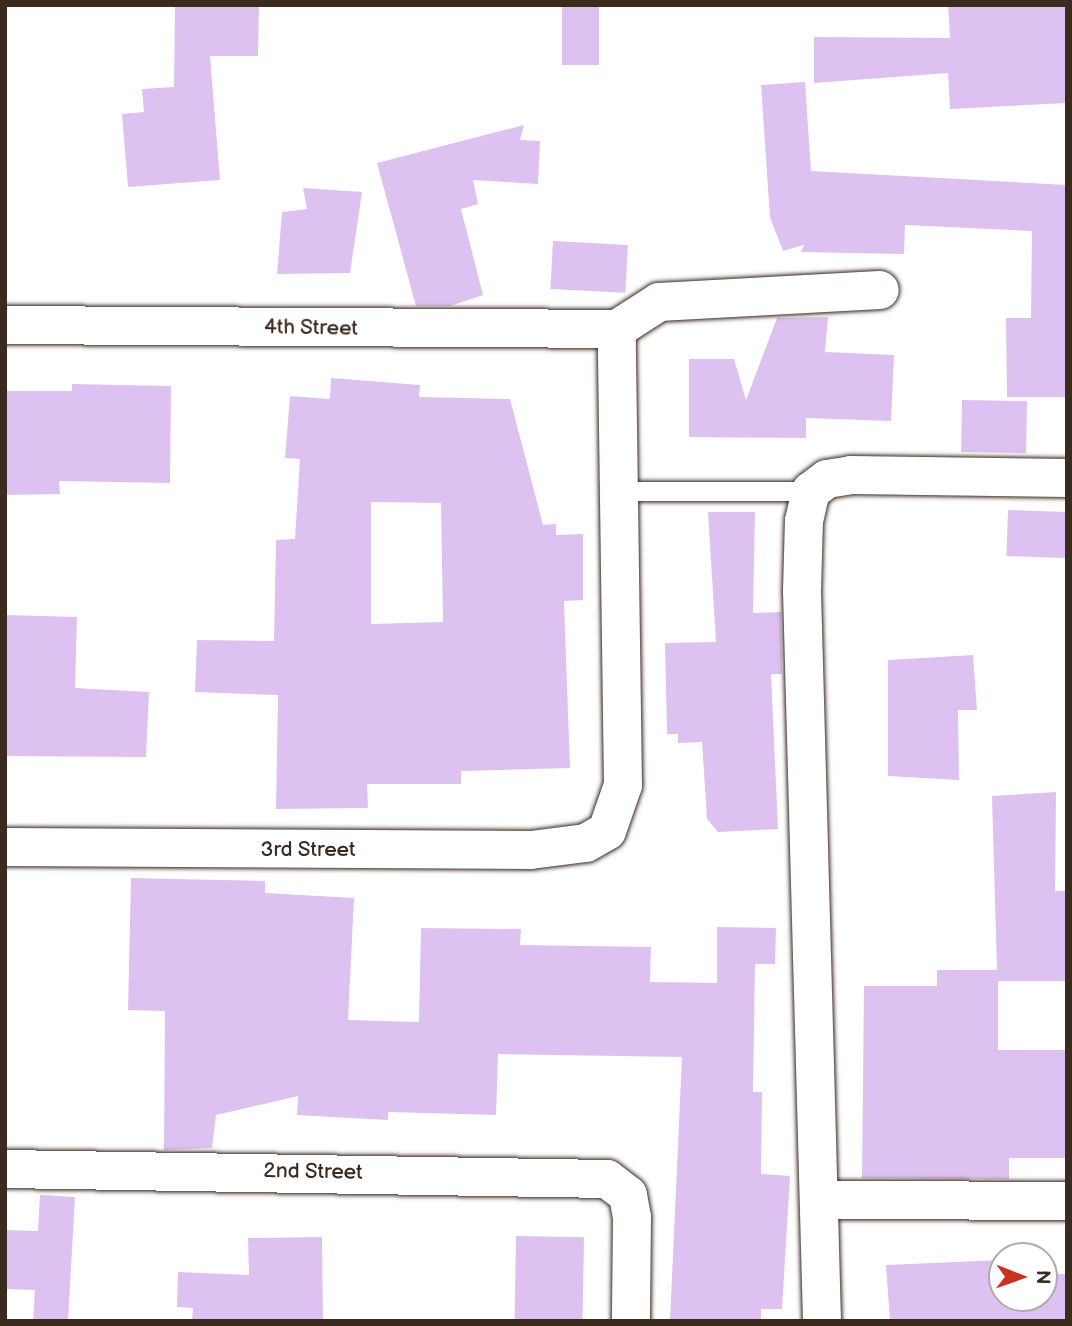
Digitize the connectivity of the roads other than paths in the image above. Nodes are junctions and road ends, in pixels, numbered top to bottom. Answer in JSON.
{"nodes":[{"id":1,"x":880,"y":290,"type":"dead end"},
{"id":2,"x":5,"y":325,"type":"edge"},
{"id":3,"x":617,"y":329,"type":"junction"},
{"id":4,"x":1067,"y":478,"type":"edge"},
{"id":5,"x":619,"y":491,"type":"junction"},
{"id":6,"x":811,"y":491,"type":"junction"},
{"id":7,"x":5,"y":847,"type":"edge"},
{"id":8,"x":5,"y":1169,"type":"edge"},
{"id":9,"x":823,"y":1200,"type":"junction"},
{"id":10,"x":1067,"y":1201,"type":"edge"},
{"id":11,"x":631,"y":1321,"type":"edge"},
{"id":12,"x":822,"y":1321,"type":"edge"}],
"edges":[{"from":1,"to":3,"type":"street"},
{"from":2,"to":3,"type":"street","name":"4th Street"},
{"from":3,"to":5,"type":"street"},
{"from":4,"to":6,"type":"street"},
{"from":5,"to":6,"type":"lane"},
{"from":5,"to":7,"type":"street","name":"3rd Street"},
{"from":6,"to":9,"type":"street"},
{"from":8,"to":11,"type":"street","name":"2nd Street"},
{"from":9,"to":10,"type":"street"},
{"from":9,"to":12,"type":"street"}]}
